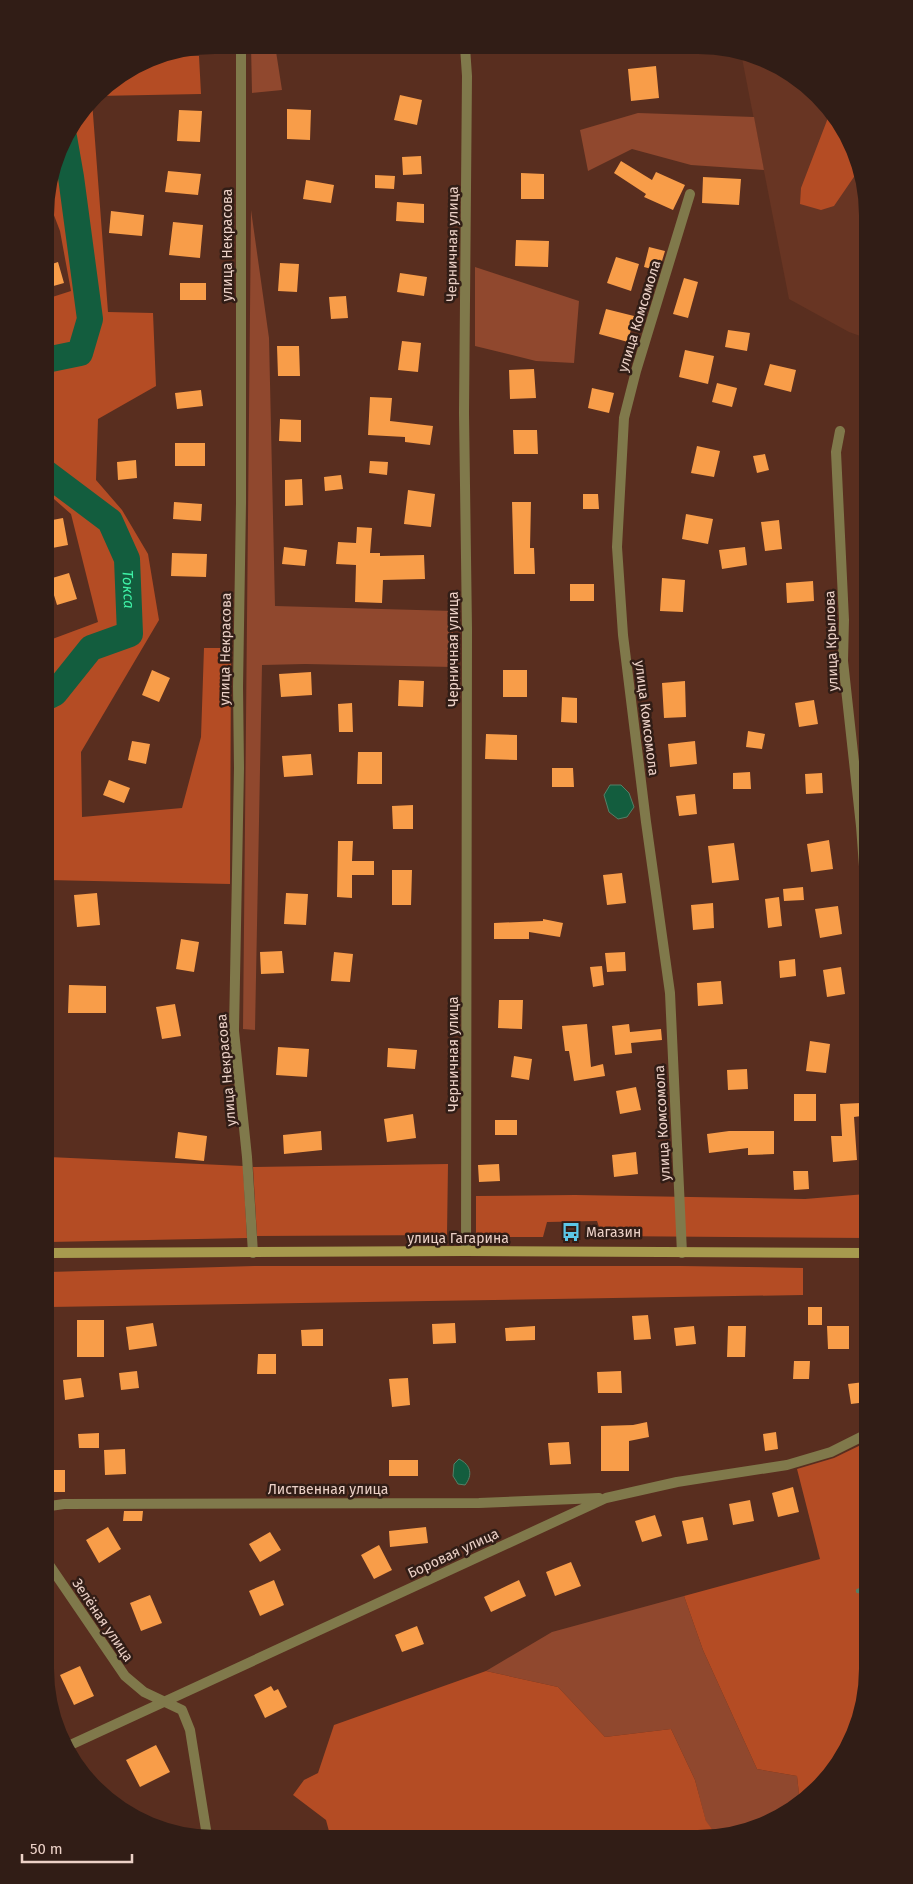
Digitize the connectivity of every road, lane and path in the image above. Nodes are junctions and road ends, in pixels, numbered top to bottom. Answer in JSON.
{"nodes":[{"id":1,"x":241,"y":54,"type":"edge"},
{"id":2,"x":466,"y":54,"type":"edge"},
{"id":3,"x":690,"y":194,"type":"dead end"},
{"id":4,"x":840,"y":431,"type":"dead end"},
{"id":5,"x":859,"y":808,"type":"edge"},
{"id":6,"x":466,"y":1251,"type":"junction"},
{"id":7,"x":54,"y":1253,"type":"edge"},
{"id":8,"x":253,"y":1253,"type":"junction"},
{"id":9,"x":682,"y":1253,"type":"junction"},
{"id":10,"x":859,"y":1253,"type":"edge"},
{"id":11,"x":859,"y":1438,"type":"edge"},
{"id":12,"x":606,"y":1498,"type":"junction"},
{"id":13,"x":54,"y":1505,"type":"edge"},
{"id":14,"x":54,"y":1572,"type":"edge"},
{"id":15,"x":166,"y":1701,"type":"junction"},
{"id":16,"x":72,"y":1744,"type":"edge"},
{"id":17,"x":207,"y":1830,"type":"edge"}],
"edges":[{"from":1,"to":8,"type":"street","name":"улица Некрасова"},
{"from":2,"to":6,"type":"street","name":"Черничная улица"},
{"from":3,"to":9,"type":"street","name":"улица Комсомола"},
{"from":4,"to":5,"type":"street","name":"улица Крылова"},
{"from":6,"to":8,"type":"main road","name":"улица Гагарина"},
{"from":6,"to":9,"type":"main road","name":"улица Гагарина"},
{"from":7,"to":8,"type":"main road","name":"улица Гагарина"},
{"from":9,"to":10,"type":"main road","name":"улица Гагарина"},
{"from":11,"to":12,"type":"street","name":"Боровая улица"},
{"from":12,"to":13,"type":"street","name":"Лиственная улица"},
{"from":12,"to":15,"type":"street","name":"Боровая улица"},
{"from":14,"to":15,"type":"street","name":"Зелёная улица"},
{"from":15,"to":16,"type":"street","name":"Боровая улица"},
{"from":15,"to":17,"type":"street","name":"Зелёная улица"}]}
